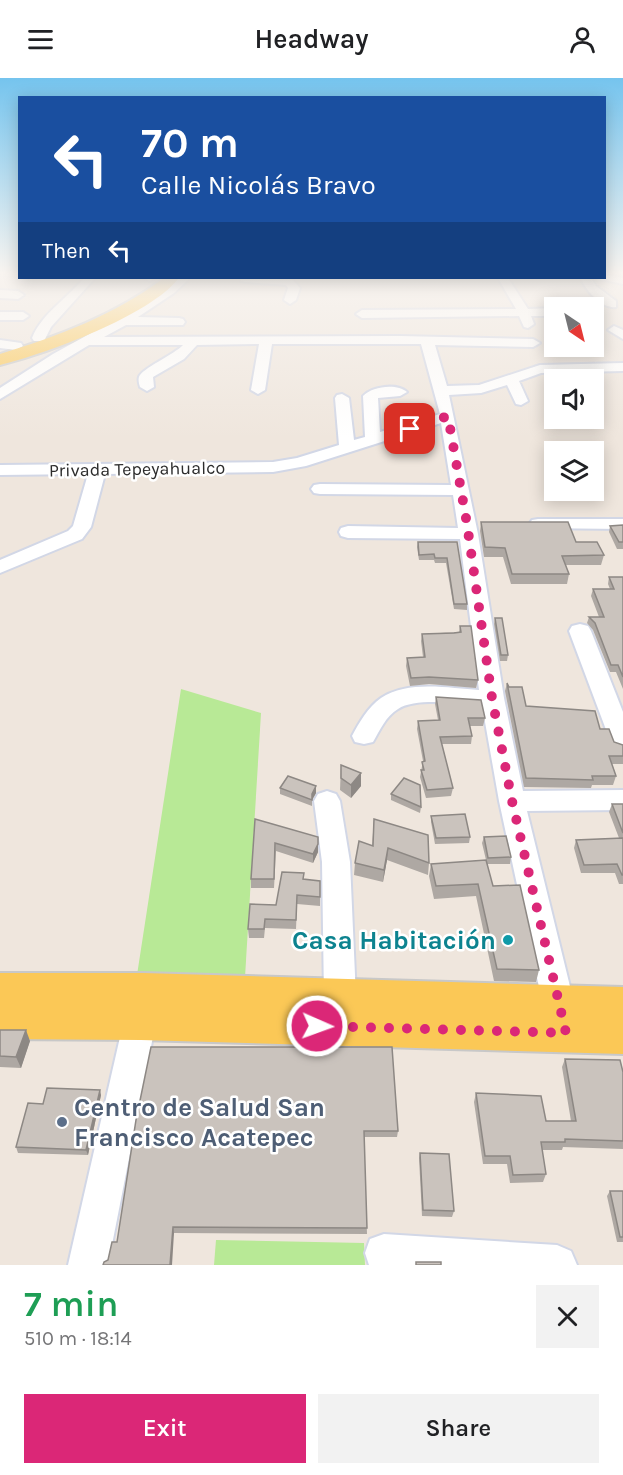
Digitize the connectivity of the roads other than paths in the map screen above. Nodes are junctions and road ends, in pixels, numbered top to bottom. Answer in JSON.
{"nodes":[{"id":1,"x":45,"y":326,"type":"edge"},
{"id":2,"x":67,"y":326,"type":"edge"},
{"id":3,"x":81,"y":326,"type":"edge"},
{"id":4,"x":98,"y":326,"type":"edge"},
{"id":5,"x":100,"y":326,"type":"edge"},
{"id":6,"x":115,"y":326,"type":"edge"},
{"id":7,"x":396,"y":326,"type":"edge"},
{"id":8,"x":527,"y":326,"type":"edge"},
{"id":9,"x":0,"y":332,"type":"edge"},
{"id":10,"x":39,"y":338,"type":"junction"},
{"id":11,"x":193,"y":340,"type":"junction"},
{"id":12,"x":266,"y":340,"type":"junction"},
{"id":13,"x":400,"y":340,"type":"junction"},
{"id":14,"x":87,"y":341,"type":"junction"},
{"id":15,"x":427,"y":341,"type":"junction"},
{"id":16,"x":5,"y":343,"type":"edge"},
{"id":17,"x":0,"y":353,"type":"edge"},
{"id":18,"x":536,"y":356,"type":"junction"},
{"id":19,"x":0,"y":360,"type":"edge"},
{"id":20,"x":0,"y":365,"type":"edge"},
{"id":21,"x":623,"y":367,"type":"edge"},
{"id":22,"x":511,"y":378,"type":"junction"},
{"id":23,"x":147,"y":387,"type":"dead end"},
{"id":24,"x":258,"y":390,"type":"dead end"},
{"id":25,"x":441,"y":391,"type":"junction"},
{"id":26,"x":400,"y":392,"type":"dead end"},
{"id":27,"x":0,"y":395,"type":"edge"},
{"id":28,"x":342,"y":398,"type":"dead end"},
{"id":29,"x":521,"y":401,"type":"dead end"},
{"id":30,"x":448,"y":416,"type":"junction"},
{"id":31,"x":373,"y":440,"type":"junction"},
{"id":32,"x":274,"y":448,"type":"dead end"},
{"id":33,"x":347,"y":448,"type":"junction"},
{"id":34,"x":273,"y":467,"type":"junction"},
{"id":35,"x":0,"y":470,"type":"edge"},
{"id":36,"x":98,"y":470,"type":"junction"},
{"id":37,"x":320,"y":489,"type":"dead end"},
{"id":38,"x":461,"y":490,"type":"junction"},
{"id":39,"x":491,"y":524,"type":"edge"},
{"id":40,"x":514,"y":524,"type":"edge"},
{"id":41,"x":620,"y":524,"type":"edge"},
{"id":42,"x":468,"y":529,"type":"junction"},
{"id":43,"x":348,"y":532,"type":"dead end"},
{"id":44,"x":0,"y":567,"type":"edge"},
{"id":45,"x":580,"y":631,"type":"dead end"},
{"id":46,"x":492,"y":698,"type":"junction"},
{"id":47,"x":364,"y":736,"type":"dead end"},
{"id":48,"x":623,"y":742,"type":"edge"},
{"id":49,"x":623,"y":800,"type":"edge"},
{"id":50,"x":327,"y":801,"type":"dead end"},
{"id":51,"x":512,"y":801,"type":"junction"},
{"id":52,"x":0,"y":991,"type":"edge"},
{"id":53,"x":340,"y":998,"type":"junction"},
{"id":54,"x":142,"y":1006,"type":"junction"},
{"id":55,"x":562,"y":1018,"type":"junction"},
{"id":56,"x":0,"y":1020,"type":"edge"},
{"id":57,"x":622,"y":1030,"type":"edge"},
{"id":58,"x":384,"y":1253,"type":"dead end"},
{"id":59,"x":88,"y":1265,"type":"edge"},
{"id":60,"x":557,"y":1265,"type":"edge"}],
"edges":[{"from":1,"to":10,"type":"street"},
{"from":2,"to":10,"type":"main road"},
{"from":3,"to":17,"type":"main road"},
{"from":4,"to":19,"type":"main road"},
{"from":5,"to":20,"type":"main road"},
{"from":6,"to":14,"type":"street"},
{"from":7,"to":13,"type":"street"},
{"from":8,"to":18,"type":"street"},
{"from":9,"to":16,"type":"street"},
{"from":10,"to":16,"type":"main road"},
{"from":11,"to":12,"type":"street"},
{"from":11,"to":14,"type":"street"},
{"from":11,"to":23,"type":"street"},
{"from":12,"to":13,"type":"street"},
{"from":12,"to":24,"type":"street"},
{"from":13,"to":15,"type":"street"},
{"from":14,"to":27,"type":"street"},
{"from":15,"to":18,"type":"street"},
{"from":15,"to":25,"type":"street"},
{"from":16,"to":17,"type":"main road"},
{"from":18,"to":21,"type":"street"},
{"from":18,"to":22,"type":"street"},
{"from":22,"to":25,"type":"street"},
{"from":22,"to":29,"type":"street"},
{"from":25,"to":30,"type":"street"},
{"from":26,"to":31,"type":"street"},
{"from":28,"to":33,"type":"street"},
{"from":30,"to":31,"type":"street","name":"Privada Tepeyahualco"},
{"from":30,"to":38,"type":"street"},
{"from":31,"to":33,"type":"street","name":"Privada Tepeyahualco"},
{"from":32,"to":34,"type":"street"},
{"from":33,"to":34,"type":"street","name":"Privada Tepeyahualco"},
{"from":34,"to":36,"type":"street","name":"Privada Tepeyahualco"},
{"from":35,"to":36,"type":"street","name":"Privada Tepeyahualco"},
{"from":36,"to":44,"type":"street"},
{"from":37,"to":38,"type":"street"},
{"from":38,"to":42,"type":"street"},
{"from":39,"to":42,"type":"street"},
{"from":40,"to":41,"type":"street"},
{"from":42,"to":43,"type":"street"},
{"from":42,"to":46,"type":"street"},
{"from":45,"to":48,"type":"street"},
{"from":46,"to":47,"type":"street"},
{"from":46,"to":51,"type":"street"},
{"from":49,"to":51,"type":"street"},
{"from":50,"to":53,"type":"street"},
{"from":51,"to":55,"type":"street"},
{"from":52,"to":54,"type":"main road"},
{"from":53,"to":54,"type":"main road"},
{"from":53,"to":55,"type":"main road"},
{"from":54,"to":55,"type":"main road"},
{"from":54,"to":56,"type":"main road"},
{"from":54,"to":59,"type":"street"},
{"from":55,"to":57,"type":"main road"},
{"from":58,"to":60,"type":"street"}]}
